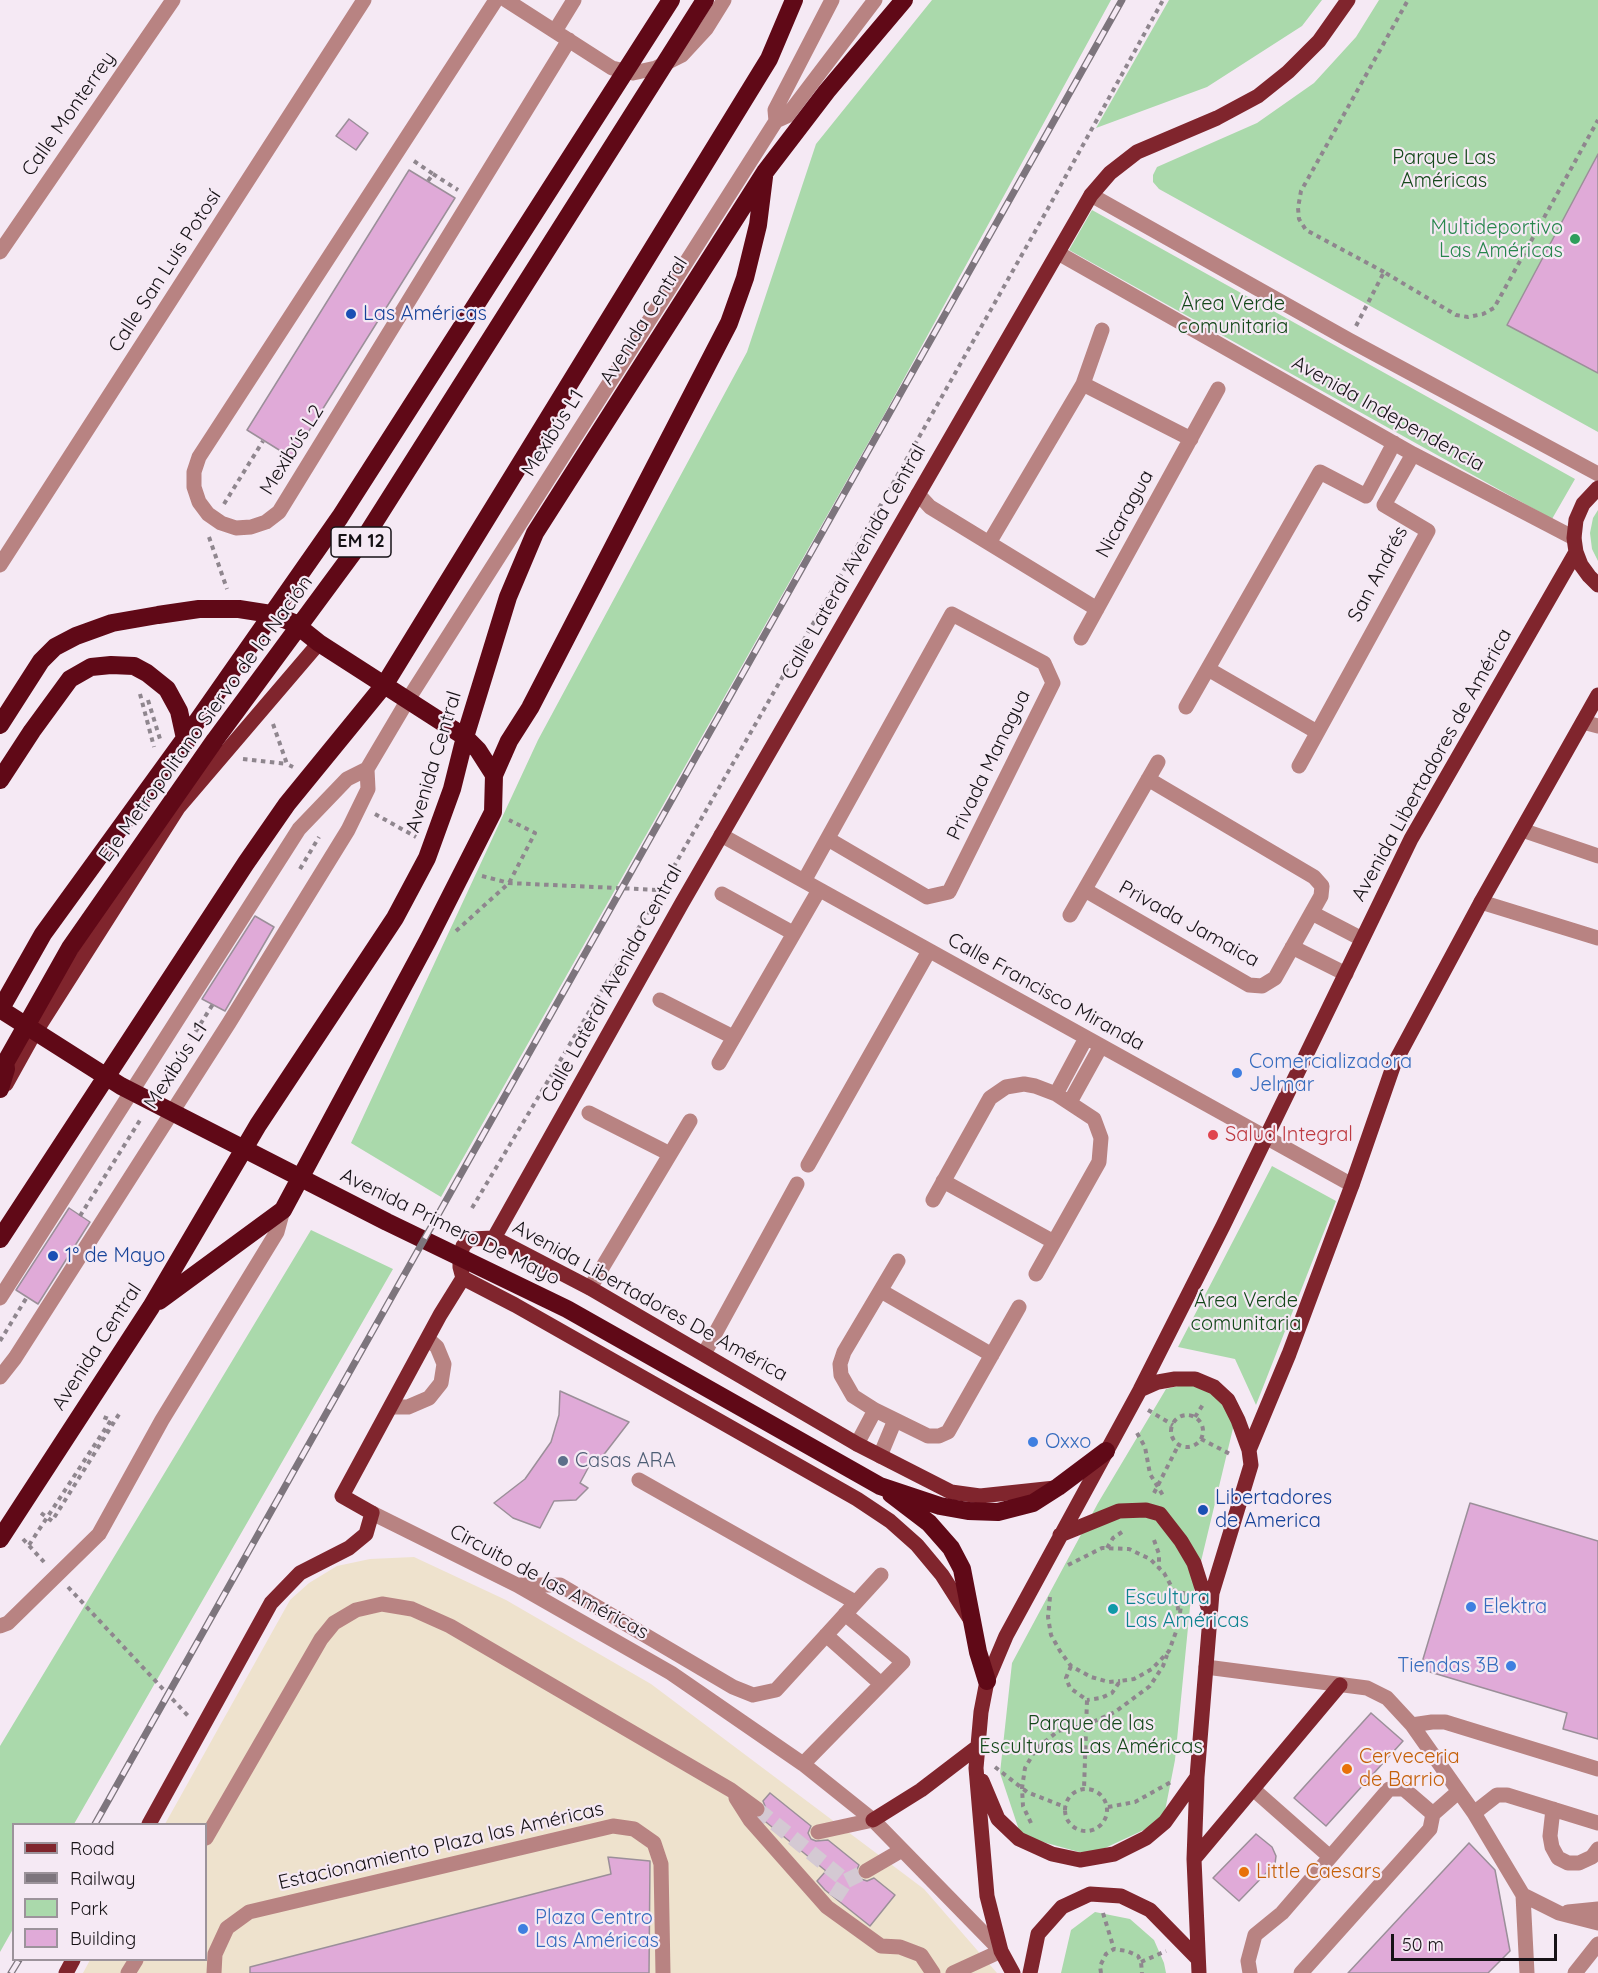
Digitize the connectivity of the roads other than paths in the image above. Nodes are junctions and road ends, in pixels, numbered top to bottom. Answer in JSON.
{"nodes":[{"id":1,"x":173,"y":0,"type":"edge"},
{"id":2,"x":364,"y":0,"type":"edge"},
{"id":3,"x":496,"y":0,"type":"edge"},
{"id":4,"x":507,"y":0,"type":"edge"},
{"id":5,"x":574,"y":0,"type":"edge"},
{"id":6,"x":671,"y":0,"type":"edge"},
{"id":7,"x":705,"y":0,"type":"edge"},
{"id":8,"x":724,"y":0,"type":"edge"},
{"id":9,"x":794,"y":0,"type":"edge"},
{"id":10,"x":832,"y":0,"type":"edge"},
{"id":11,"x":875,"y":0,"type":"edge"},
{"id":12,"x":904,"y":0,"type":"edge"},
{"id":13,"x":1347,"y":0,"type":"edge"},
{"id":14,"x":555,"y":30,"type":"junction"},
{"id":15,"x":569,"y":40,"type":"junction"},
{"id":16,"x":776,"y":121,"type":"junction"},
{"id":17,"x":765,"y":172,"type":"junction"},
{"id":18,"x":1091,"y":195,"type":"junction"},
{"id":19,"x":0,"y":252,"type":"edge"},
{"id":20,"x":1058,"y":253,"type":"junction"},
{"id":21,"x":1102,"y":330,"type":"dead end"},
{"id":22,"x":1083,"y":384,"type":"junction"},
{"id":23,"x":1218,"y":389,"type":"dead end"},
{"id":24,"x":1191,"y":439,"type":"junction"},
{"id":25,"x":1394,"y":443,"type":"junction"},
{"id":26,"x":1413,"y":454,"type":"junction"},
{"id":27,"x":1598,"y":474,"type":"edge"},
{"id":28,"x":1598,"y":488,"type":"edge"},
{"id":29,"x":918,"y":494,"type":"junction"},
{"id":30,"x":989,"y":543,"type":"junction"},
{"id":31,"x":1575,"y":545,"type":"junction"},
{"id":32,"x":0,"y":565,"type":"edge"},
{"id":33,"x":1598,"y":585,"type":"edge"},
{"id":34,"x":1097,"y":609,"type":"junction"},
{"id":35,"x":1081,"y":638,"type":"dead end"},
{"id":36,"x":320,"y":643,"type":"junction"},
{"id":37,"x":1208,"y":669,"type":"junction"},
{"id":38,"x":385,"y":684,"type":"junction"},
{"id":39,"x":1598,"y":695,"type":"edge"},
{"id":40,"x":409,"y":699,"type":"junction"},
{"id":41,"x":1186,"y":707,"type":"dead end"},
{"id":42,"x":1583,"y":722,"type":"junction"},
{"id":43,"x":0,"y":725,"type":"edge"},
{"id":44,"x":1598,"y":726,"type":"edge"},
{"id":45,"x":1317,"y":732,"type":"junction"},
{"id":46,"x":465,"y":736,"type":"junction"},
{"id":47,"x":1158,"y":762,"type":"dead end"},
{"id":48,"x":1299,"y":766,"type":"dead end"},
{"id":49,"x":367,"y":769,"type":"junction"},
{"id":50,"x":494,"y":775,"type":"junction"},
{"id":51,"x":1148,"y":779,"type":"junction"},
{"id":52,"x":0,"y":780,"type":"edge"},
{"id":53,"x":178,"y":808,"type":"junction"},
{"id":54,"x":1522,"y":830,"type":"junction"},
{"id":55,"x":721,"y":835,"type":"junction"},
{"id":56,"x":828,"y":839,"type":"junction"},
{"id":57,"x":1598,"y":855,"type":"edge"},
{"id":58,"x":804,"y":881,"type":"junction"},
{"id":59,"x":819,"y":890,"type":"junction"},
{"id":60,"x":1085,"y":890,"type":"junction"},
{"id":61,"x":722,"y":894,"type":"dead end"},
{"id":62,"x":1480,"y":902,"type":"junction"},
{"id":63,"x":1312,"y":913,"type":"junction"},
{"id":64,"x":1070,"y":915,"type":"dead end"},
{"id":65,"x":793,"y":933,"type":"junction"},
{"id":66,"x":1598,"y":938,"type":"edge"},
{"id":67,"x":1362,"y":939,"type":"junction"},
{"id":68,"x":1292,"y":947,"type":"junction"},
{"id":69,"x":929,"y":951,"type":"junction"},
{"id":70,"x":1346,"y":974,"type":"junction"},
{"id":71,"x":0,"y":996,"type":"edge"},
{"id":72,"x":660,"y":1000,"type":"dead end"},
{"id":73,"x":4,"y":1012,"type":"edge"},
{"id":74,"x":733,"y":1037,"type":"junction"},
{"id":75,"x":1086,"y":1038,"type":"junction"},
{"id":76,"x":1101,"y":1046,"type":"junction"},
{"id":77,"x":0,"y":1048,"type":"edge"},
{"id":78,"x":719,"y":1063,"type":"dead end"},
{"id":79,"x":0,"y":1072,"type":"edge"},
{"id":80,"x":0,"y":1089,"type":"edge"},
{"id":81,"x":1056,"y":1094,"type":"junction"},
{"id":82,"x":0,"y":1095,"type":"edge"},
{"id":83,"x":1070,"y":1102,"type":"junction"},
{"id":84,"x":589,"y":1113,"type":"dead end"},
{"id":85,"x":690,"y":1121,"type":"dead end"},
{"id":86,"x":1266,"y":1138,"type":"junction"},
{"id":87,"x":670,"y":1154,"type":"junction"},
{"id":88,"x":808,"y":1165,"type":"dead end"},
{"id":89,"x":943,"y":1181,"type":"junction"},
{"id":90,"x":797,"y":1184,"type":"dead end"},
{"id":91,"x":1352,"y":1185,"type":"junction"},
{"id":92,"x":933,"y":1200,"type":"dead end"},
{"id":93,"x":283,"y":1210,"type":"junction"},
{"id":94,"x":494,"y":1238,"type":"junction"},
{"id":95,"x":0,"y":1239,"type":"edge"},
{"id":96,"x":1054,"y":1242,"type":"junction"},
{"id":97,"x":897,"y":1262,"type":"dead end"},
{"id":98,"x":1036,"y":1274,"type":"dead end"},
{"id":99,"x":463,"y":1278,"type":"junction"},
{"id":100,"x":590,"y":1288,"type":"junction"},
{"id":101,"x":881,"y":1292,"type":"junction"},
{"id":102,"x":0,"y":1298,"type":"edge"},
{"id":103,"x":151,"y":1307,"type":"junction"},
{"id":104,"x":1019,"y":1307,"type":"dead end"},
{"id":105,"x":428,"y":1339,"type":"junction"},
{"id":106,"x":704,"y":1354,"type":"junction"},
{"id":107,"x":992,"y":1355,"type":"junction"},
{"id":108,"x":0,"y":1377,"type":"edge"},
{"id":109,"x":1137,"y":1396,"type":"junction"},
{"id":110,"x":391,"y":1407,"type":"junction"},
{"id":111,"x":875,"y":1410,"type":"junction"},
{"id":112,"x":895,"y":1420,"type":"junction"},
{"id":113,"x":857,"y":1444,"type":"junction"},
{"id":114,"x":1106,"y":1451,"type":"junction"},
{"id":115,"x":880,"y":1456,"type":"junction"},
{"id":116,"x":1250,"y":1458,"type":"junction"},
{"id":117,"x":639,"y":1480,"type":"dead end"},
{"id":118,"x":873,"y":1482,"type":"junction"},
{"id":119,"x":1058,"y":1487,"type":"junction"},
{"id":120,"x":372,"y":1513,"type":"junction"},
{"id":121,"x":1060,"y":1535,"type":"junction"},
{"id":122,"x":0,"y":1539,"type":"edge"},
{"id":123,"x":881,"y":1575,"type":"dead end"},
{"id":124,"x":517,"y":1585,"type":"junction"},
{"id":125,"x":850,"y":1608,"type":"junction"},
{"id":126,"x":1210,"y":1612,"type":"junction"},
{"id":127,"x":973,"y":1624,"type":"junction"},
{"id":128,"x":0,"y":1626,"type":"edge"},
{"id":129,"x":826,"y":1635,"type":"junction"},
{"id":130,"x":1206,"y":1667,"type":"junction"},
{"id":131,"x":987,"y":1682,"type":"junction"},
{"id":132,"x":881,"y":1684,"type":"junction"},
{"id":133,"x":1340,"y":1685,"type":"junction"},
{"id":134,"x":1412,"y":1725,"type":"junction"},
{"id":135,"x":976,"y":1748,"type":"junction"},
{"id":136,"x":803,"y":1764,"type":"junction"},
{"id":137,"x":976,"y":1768,"type":"junction"},
{"id":138,"x":1598,"y":1769,"type":"edge"},
{"id":139,"x":1197,"y":1777,"type":"junction"},
{"id":140,"x":1253,"y":1789,"type":"junction"},
{"id":141,"x":731,"y":1791,"type":"junction"},
{"id":142,"x":1458,"y":1792,"type":"junction"},
{"id":143,"x":757,"y":1809,"type":"tunnel mouth"},
{"id":144,"x":1553,"y":1809,"type":"junction"},
{"id":145,"x":1474,"y":1813,"type":"junction"},
{"id":146,"x":1433,"y":1814,"type":"junction"},
{"id":147,"x":873,"y":1820,"type":"junction"},
{"id":148,"x":150,"y":1823,"type":"edge"},
{"id":149,"x":1598,"y":1823,"type":"edge"},
{"id":150,"x":818,"y":1832,"type":"dead end"},
{"id":151,"x":207,"y":1836,"type":"edge"},
{"id":152,"x":1598,"y":1849,"type":"edge"},
{"id":153,"x":902,"y":1850,"type":"junction"},
{"id":154,"x":1330,"y":1857,"type":"junction"},
{"id":155,"x":1194,"y":1859,"type":"junction"},
{"id":156,"x":866,"y":1871,"type":"tunnel mouth"},
{"id":157,"x":1523,"y":1895,"type":"junction"},
{"id":158,"x":1598,"y":1909,"type":"edge"},
{"id":159,"x":1559,"y":1913,"type":"junction"},
{"id":160,"x":1598,"y":1923,"type":"edge"},
{"id":161,"x":1598,"y":1944,"type":"edge"},
{"id":162,"x":1000,"y":1951,"type":"junction"},
{"id":163,"x":1199,"y":1966,"type":"edge"},
{"id":164,"x":214,"y":1973,"type":"edge"},
{"id":165,"x":663,"y":1973,"type":"edge"},
{"id":166,"x":933,"y":1973,"type":"edge"},
{"id":167,"x":953,"y":1973,"type":"edge"},
{"id":168,"x":1013,"y":1973,"type":"edge"},
{"id":169,"x":1030,"y":1973,"type":"edge"},
{"id":170,"x":1250,"y":1973,"type":"edge"},
{"id":171,"x":1301,"y":1973,"type":"edge"},
{"id":172,"x":1527,"y":1973,"type":"edge"},
{"id":173,"x":1575,"y":1973,"type":"edge"}],
"edges":[{"from":1,"to":19,"type":"street","name":"Calle Monterrey"},
{"from":2,"to":32,"type":"street","name":"Calle San Luis Potosí"},
{"from":3,"to":15,"type":"street","name":"Mexibús L2"},
{"from":4,"to":14,"type":"street"},
{"from":5,"to":14,"type":"street"},
{"from":6,"to":73,"type":"highway","name":"Eje Metropolitano Siervo de la Nación","number":"EM 12"},
{"from":7,"to":79,"type":"highway","name":"Eje Metropolitano Siervo de la Nación","number":"EM 12"},
{"from":8,"to":15,"type":"street"},
{"from":9,"to":38,"type":"highway","name":"Avenida Central"},
{"from":10,"to":16,"type":"street","name":"Mexibús L1"},
{"from":11,"to":16,"type":"street","name":"Mexibús L1"},
{"from":12,"to":17,"type":"highway","name":"Avenida Central"},
{"from":13,"to":18,"type":"main road","name":"Calle Lateral Avenida Central"},
{"from":14,"to":15,"type":"street"},
{"from":16,"to":40,"type":"street","name":"Mexibús L1"},
{"from":17,"to":46,"type":"highway","name":"Avenida Central"},
{"from":17,"to":50,"type":"highway"},
{"from":18,"to":20,"type":"main road","name":"Calle Lateral Avenida Central"},
{"from":18,"to":27,"type":"street"},
{"from":20,"to":25,"type":"street","name":"Avenida Independencia"},
{"from":20,"to":29,"type":"main road","name":"Calle Lateral Avenida Central"},
{"from":21,"to":22,"type":"street"},
{"from":22,"to":24,"type":"street"},
{"from":22,"to":30,"type":"street"},
{"from":23,"to":24,"type":"street","name":"Nicaragua"},
{"from":24,"to":34,"type":"street","name":"Nicaragua"},
{"from":25,"to":26,"type":"street","name":"Avenida Independencia"},
{"from":25,"to":37,"type":"street"},
{"from":26,"to":31,"type":"street","name":"Avenida Independencia"},
{"from":26,"to":45,"type":"street","name":"San Andrés"},
{"from":28,"to":31,"type":"main road","name":"Avenida Libertadores de América"},
{"from":29,"to":30,"type":"street"},
{"from":29,"to":55,"type":"main road","name":"Calle Lateral Avenida Central"},
{"from":30,"to":34,"type":"street"},
{"from":31,"to":33,"type":"main road"},
{"from":31,"to":67,"type":"main road","name":"Avenida Libertadores de América"},
{"from":34,"to":35,"type":"street","name":"Nicaragua"},
{"from":36,"to":38,"type":"highway"},
{"from":36,"to":43,"type":"highway"},
{"from":36,"to":53,"type":"main road"},
{"from":37,"to":41,"type":"street"},
{"from":37,"to":45,"type":"street"},
{"from":38,"to":40,"type":"highway"},
{"from":38,"to":95,"type":"highway","name":"Avenida Central"},
{"from":39,"to":42,"type":"main road"},
{"from":40,"to":46,"type":"highway"},
{"from":40,"to":49,"type":"street","name":"Mexibús L1"},
{"from":42,"to":44,"type":"street"},
{"from":42,"to":54,"type":"main road"},
{"from":45,"to":48,"type":"street","name":"San Andrés"},
{"from":46,"to":50,"type":"highway"},
{"from":46,"to":103,"type":"highway","name":"Avenida Central"},
{"from":47,"to":51,"type":"street","name":"Privada Jamaica"},
{"from":49,"to":102,"type":"street","name":"Mexibús L1"},
{"from":49,"to":108,"type":"street","name":"Mexibús L1"},
{"from":50,"to":93,"type":"highway"},
{"from":51,"to":60,"type":"street","name":"Privada Jamaica"},
{"from":51,"to":63,"type":"street","name":"Privada Jamaica"},
{"from":52,"to":53,"type":"highway"},
{"from":53,"to":82,"type":"main road"},
{"from":54,"to":57,"type":"street"},
{"from":54,"to":62,"type":"main road"},
{"from":55,"to":58,"type":"street","name":"Calle Francisco Miranda"},
{"from":55,"to":94,"type":"main road","name":"Calle Lateral Avenida Central"},
{"from":56,"to":56,"type":"street","name":"Privada Managua"},
{"from":56,"to":58,"type":"street","name":"Privada Managua"},
{"from":58,"to":59,"type":"street","name":"Calle Francisco Miranda"},
{"from":59,"to":65,"type":"street"},
{"from":59,"to":69,"type":"street","name":"Calle Francisco Miranda"},
{"from":60,"to":64,"type":"street","name":"Privada Jamaica"},
{"from":60,"to":68,"type":"street","name":"Privada Jamaica"},
{"from":61,"to":65,"type":"street"},
{"from":62,"to":66,"type":"street"},
{"from":62,"to":91,"type":"main road"},
{"from":63,"to":67,"type":"street"},
{"from":63,"to":68,"type":"street","name":"Privada Jamaica"},
{"from":65,"to":74,"type":"street"},
{"from":67,"to":70,"type":"main road","name":"Avenida Libertadores de América"},
{"from":68,"to":70,"type":"street","name":"Privada Jamaica"},
{"from":69,"to":75,"type":"street","name":"Calle Francisco Miranda"},
{"from":69,"to":88,"type":"street"},
{"from":70,"to":86,"type":"main road","name":"Avenida Libertadores de América"},
{"from":71,"to":73,"type":"highway"},
{"from":72,"to":74,"type":"street"},
{"from":73,"to":118,"type":"highway","name":"Avenida Primero De Mayo"},
{"from":74,"to":78,"type":"street"},
{"from":75,"to":76,"type":"street","name":"Calle Francisco Miranda"},
{"from":75,"to":81,"type":"street"},
{"from":76,"to":83,"type":"street"},
{"from":76,"to":86,"type":"street","name":"Calle Francisco Miranda"},
{"from":77,"to":80,"type":"highway"},
{"from":81,"to":83,"type":"street"},
{"from":81,"to":89,"type":"street"},
{"from":83,"to":96,"type":"street"},
{"from":84,"to":87,"type":"street"},
{"from":85,"to":87,"type":"street"},
{"from":86,"to":91,"type":"street","name":"Calle Francisco Miranda"},
{"from":86,"to":109,"type":"main road","name":"Avenida Libertadores de América"},
{"from":87,"to":100,"type":"street"},
{"from":89,"to":92,"type":"street"},
{"from":89,"to":96,"type":"street"},
{"from":90,"to":106,"type":"street"},
{"from":91,"to":116,"type":"main road"},
{"from":93,"to":103,"type":"highway"},
{"from":93,"to":128,"type":"street"},
{"from":94,"to":99,"type":"main road","name":"Avenida Libertadores De América"},
{"from":94,"to":100,"type":"main road","name":"Avenida Libertadores De América"},
{"from":96,"to":98,"type":"street"},
{"from":97,"to":101,"type":"street"},
{"from":99,"to":105,"type":"main road"},
{"from":99,"to":127,"type":"main road"},
{"from":100,"to":106,"type":"main road","name":"Avenida Libertadores De América"},
{"from":101,"to":107,"type":"street"},
{"from":101,"to":111,"type":"street"},
{"from":103,"to":122,"type":"highway","name":"Avenida Central"},
{"from":104,"to":107,"type":"street"},
{"from":105,"to":110,"type":"main road"},
{"from":105,"to":110,"type":"street"},
{"from":106,"to":113,"type":"main road","name":"Avenida Libertadores De América"},
{"from":107,"to":112,"type":"street"},
{"from":109,"to":114,"type":"main road","name":"Avenida Libertadores de América"},
{"from":109,"to":116,"type":"main road"},
{"from":110,"to":120,"type":"main road"},
{"from":111,"to":112,"type":"street"},
{"from":111,"to":113,"type":"street"},
{"from":112,"to":115,"type":"street"},
{"from":113,"to":115,"type":"main road","name":"Avenida Libertadores De América"},
{"from":114,"to":119,"type":"highway","name":"Avenida Primero De Mayo"},
{"from":114,"to":121,"type":"main road"},
{"from":115,"to":119,"type":"main road","name":"Avenida Libertadores De América"},
{"from":116,"to":126,"type":"main road"},
{"from":117,"to":125,"type":"street"},
{"from":118,"to":119,"type":"highway","name":"Avenida Primero De Mayo"},
{"from":118,"to":127,"type":"highway","name":"Avenida Primero De Mayo"},
{"from":120,"to":124,"type":"street","name":"Circuito de las Américas"},
{"from":120,"to":148,"type":"main road"},
{"from":121,"to":126,"type":"main road"},
{"from":121,"to":131,"type":"main road"},
{"from":123,"to":125,"type":"street"},
{"from":124,"to":129,"type":"street"},
{"from":124,"to":136,"type":"street","name":"Circuito de las Américas"},
{"from":125,"to":129,"type":"street"},
{"from":125,"to":132,"type":"street"},
{"from":126,"to":130,"type":"main road"},
{"from":127,"to":131,"type":"highway","name":"Avenida Primero De Mayo"},
{"from":129,"to":132,"type":"street"},
{"from":130,"to":133,"type":"street"},
{"from":130,"to":139,"type":"main road"},
{"from":131,"to":135,"type":"main road"},
{"from":132,"to":136,"type":"street"},
{"from":133,"to":134,"type":"street"},
{"from":133,"to":140,"type":"main road"},
{"from":134,"to":138,"type":"street"},
{"from":134,"to":142,"type":"street"},
{"from":135,"to":137,"type":"main road"},
{"from":135,"to":147,"type":"main road"},
{"from":136,"to":147,"type":"street","name":"Circuito de las Américas"},
{"from":137,"to":139,"type":"main road"},
{"from":137,"to":162,"type":"main road"},
{"from":139,"to":155,"type":"main road"},
{"from":140,"to":154,"type":"street"},
{"from":140,"to":155,"type":"main road"},
{"from":141,"to":143,"type":"street"},
{"from":141,"to":151,"type":"street"},
{"from":141,"to":166,"type":"street"},
{"from":142,"to":145,"type":"street"},
{"from":142,"to":146,"type":"street"},
{"from":144,"to":145,"type":"street"},
{"from":144,"to":149,"type":"street"},
{"from":144,"to":152,"type":"street"},
{"from":145,"to":157,"type":"street"},
{"from":146,"to":154,"type":"street"},
{"from":146,"to":171,"type":"street"},
{"from":147,"to":150,"type":"street"},
{"from":147,"to":153,"type":"street","name":"Circuito de las Américas"},
{"from":153,"to":156,"type":"street"},
{"from":153,"to":162,"type":"street","name":"Circuito de las Américas"},
{"from":154,"to":170,"type":"street"},
{"from":155,"to":163,"type":"main road"},
{"from":157,"to":159,"type":"street"},
{"from":157,"to":172,"type":"street"},
{"from":158,"to":159,"type":"street"},
{"from":159,"to":160,"type":"street"},
{"from":161,"to":173,"type":"street"},
{"from":162,"to":167,"type":"street"},
{"from":162,"to":168,"type":"main road"},
{"from":163,"to":169,"type":"main road"},
{"from":164,"to":165,"type":"street","name":"Estacionamiento Plaza las Américas"}]}
